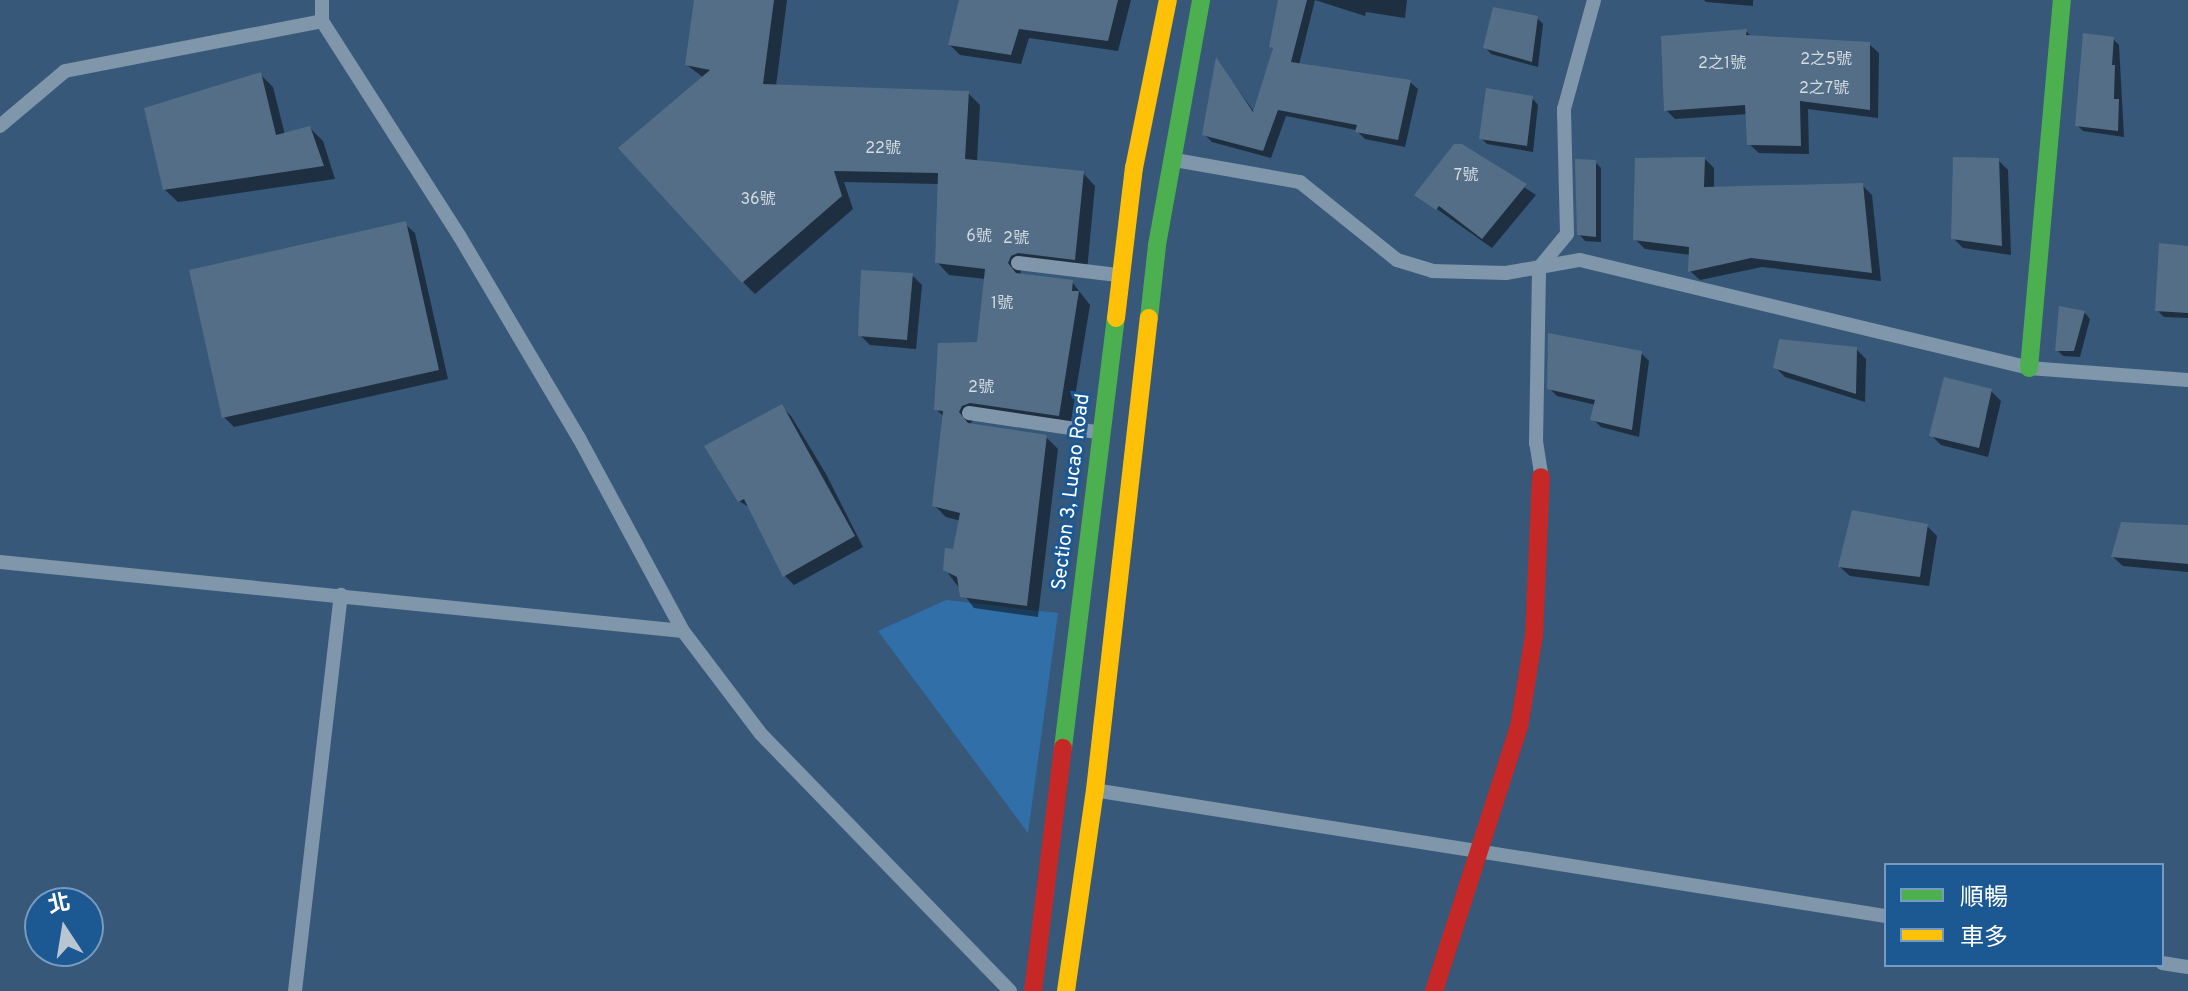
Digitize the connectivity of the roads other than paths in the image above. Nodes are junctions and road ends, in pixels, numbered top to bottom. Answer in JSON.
{"nodes":[{"id":1,"x":322,"y":0,"type":"edge"},
{"id":2,"x":1168,"y":0,"type":"edge"},
{"id":3,"x":1201,"y":0,"type":"edge"},
{"id":4,"x":1594,"y":0,"type":"edge"},
{"id":5,"x":2062,"y":0,"type":"edge"},
{"id":6,"x":322,"y":21,"type":"junction"},
{"id":7,"x":0,"y":126,"type":"edge"},
{"id":8,"x":1170,"y":159,"type":"junction"},
{"id":9,"x":1018,"y":263,"type":"dead end"},
{"id":10,"x":1539,"y":268,"type":"junction"},
{"id":11,"x":1137,"y":279,"type":"junction"},
{"id":12,"x":2029,"y":368,"type":"junction"},
{"id":13,"x":2188,"y":380,"type":"edge"},
{"id":14,"x":969,"y":413,"type":"dead end"},
{"id":15,"x":1119,"y":435,"type":"junction"},
{"id":16,"x":1541,"y":477,"type":"joint"},
{"id":17,"x":0,"y":562,"type":"edge"},
{"id":18,"x":341,"y":595,"type":"junction"},
{"id":19,"x":683,"y":631,"type":"junction"},
{"id":20,"x":1095,"y":790,"type":"junction"},
{"id":21,"x":1479,"y":849,"type":"junction"},
{"id":22,"x":1884,"y":916,"type":"edge"},
{"id":23,"x":2164,"y":963,"type":"edge"},
{"id":24,"x":2188,"y":967,"type":"edge"},
{"id":25,"x":295,"y":991,"type":"edge"},
{"id":26,"x":1010,"y":991,"type":"edge"},
{"id":27,"x":1033,"y":991,"type":"edge"},
{"id":28,"x":1066,"y":991,"type":"edge"},
{"id":29,"x":1434,"y":991,"type":"edge"}],
"edges":[{"from":1,"to":6,"type":"lane"},
{"from":2,"to":11,"type":"main road","name":"Section 3, Lucao Road"},
{"from":3,"to":8,"type":"main road","name":"Section 3, Lucao Road"},
{"from":4,"to":10,"type":"lane"},
{"from":5,"to":12,"type":"main road"},
{"from":6,"to":7,"type":"lane"},
{"from":6,"to":19,"type":"lane"},
{"from":8,"to":10,"type":"lane"},
{"from":8,"to":11,"type":"main road","name":"Section 3, Lucao Road"},
{"from":9,"to":11,"type":"lane"},
{"from":10,"to":12,"type":"lane"},
{"from":10,"to":16,"type":"lane"},
{"from":11,"to":15,"type":"main road","name":"Section 3, Lucao Road"},
{"from":11,"to":15,"type":"main road","name":"Section 3, Lucao Road"},
{"from":12,"to":13,"type":"lane"},
{"from":14,"to":15,"type":"lane"},
{"from":15,"to":20,"type":"main road","name":"Section 3, Lucao Road"},
{"from":15,"to":27,"type":"main road","name":"Section 3, Lucao Road"},
{"from":16,"to":21,"type":"main road"},
{"from":17,"to":18,"type":"lane"},
{"from":18,"to":19,"type":"lane"},
{"from":18,"to":25,"type":"lane"},
{"from":19,"to":26,"type":"lane"},
{"from":20,"to":21,"type":"lane"},
{"from":20,"to":28,"type":"main road","name":"Section 3, Lucao Road"},
{"from":21,"to":22,"type":"lane"},
{"from":21,"to":29,"type":"main road"},
{"from":23,"to":24,"type":"lane"}]}
